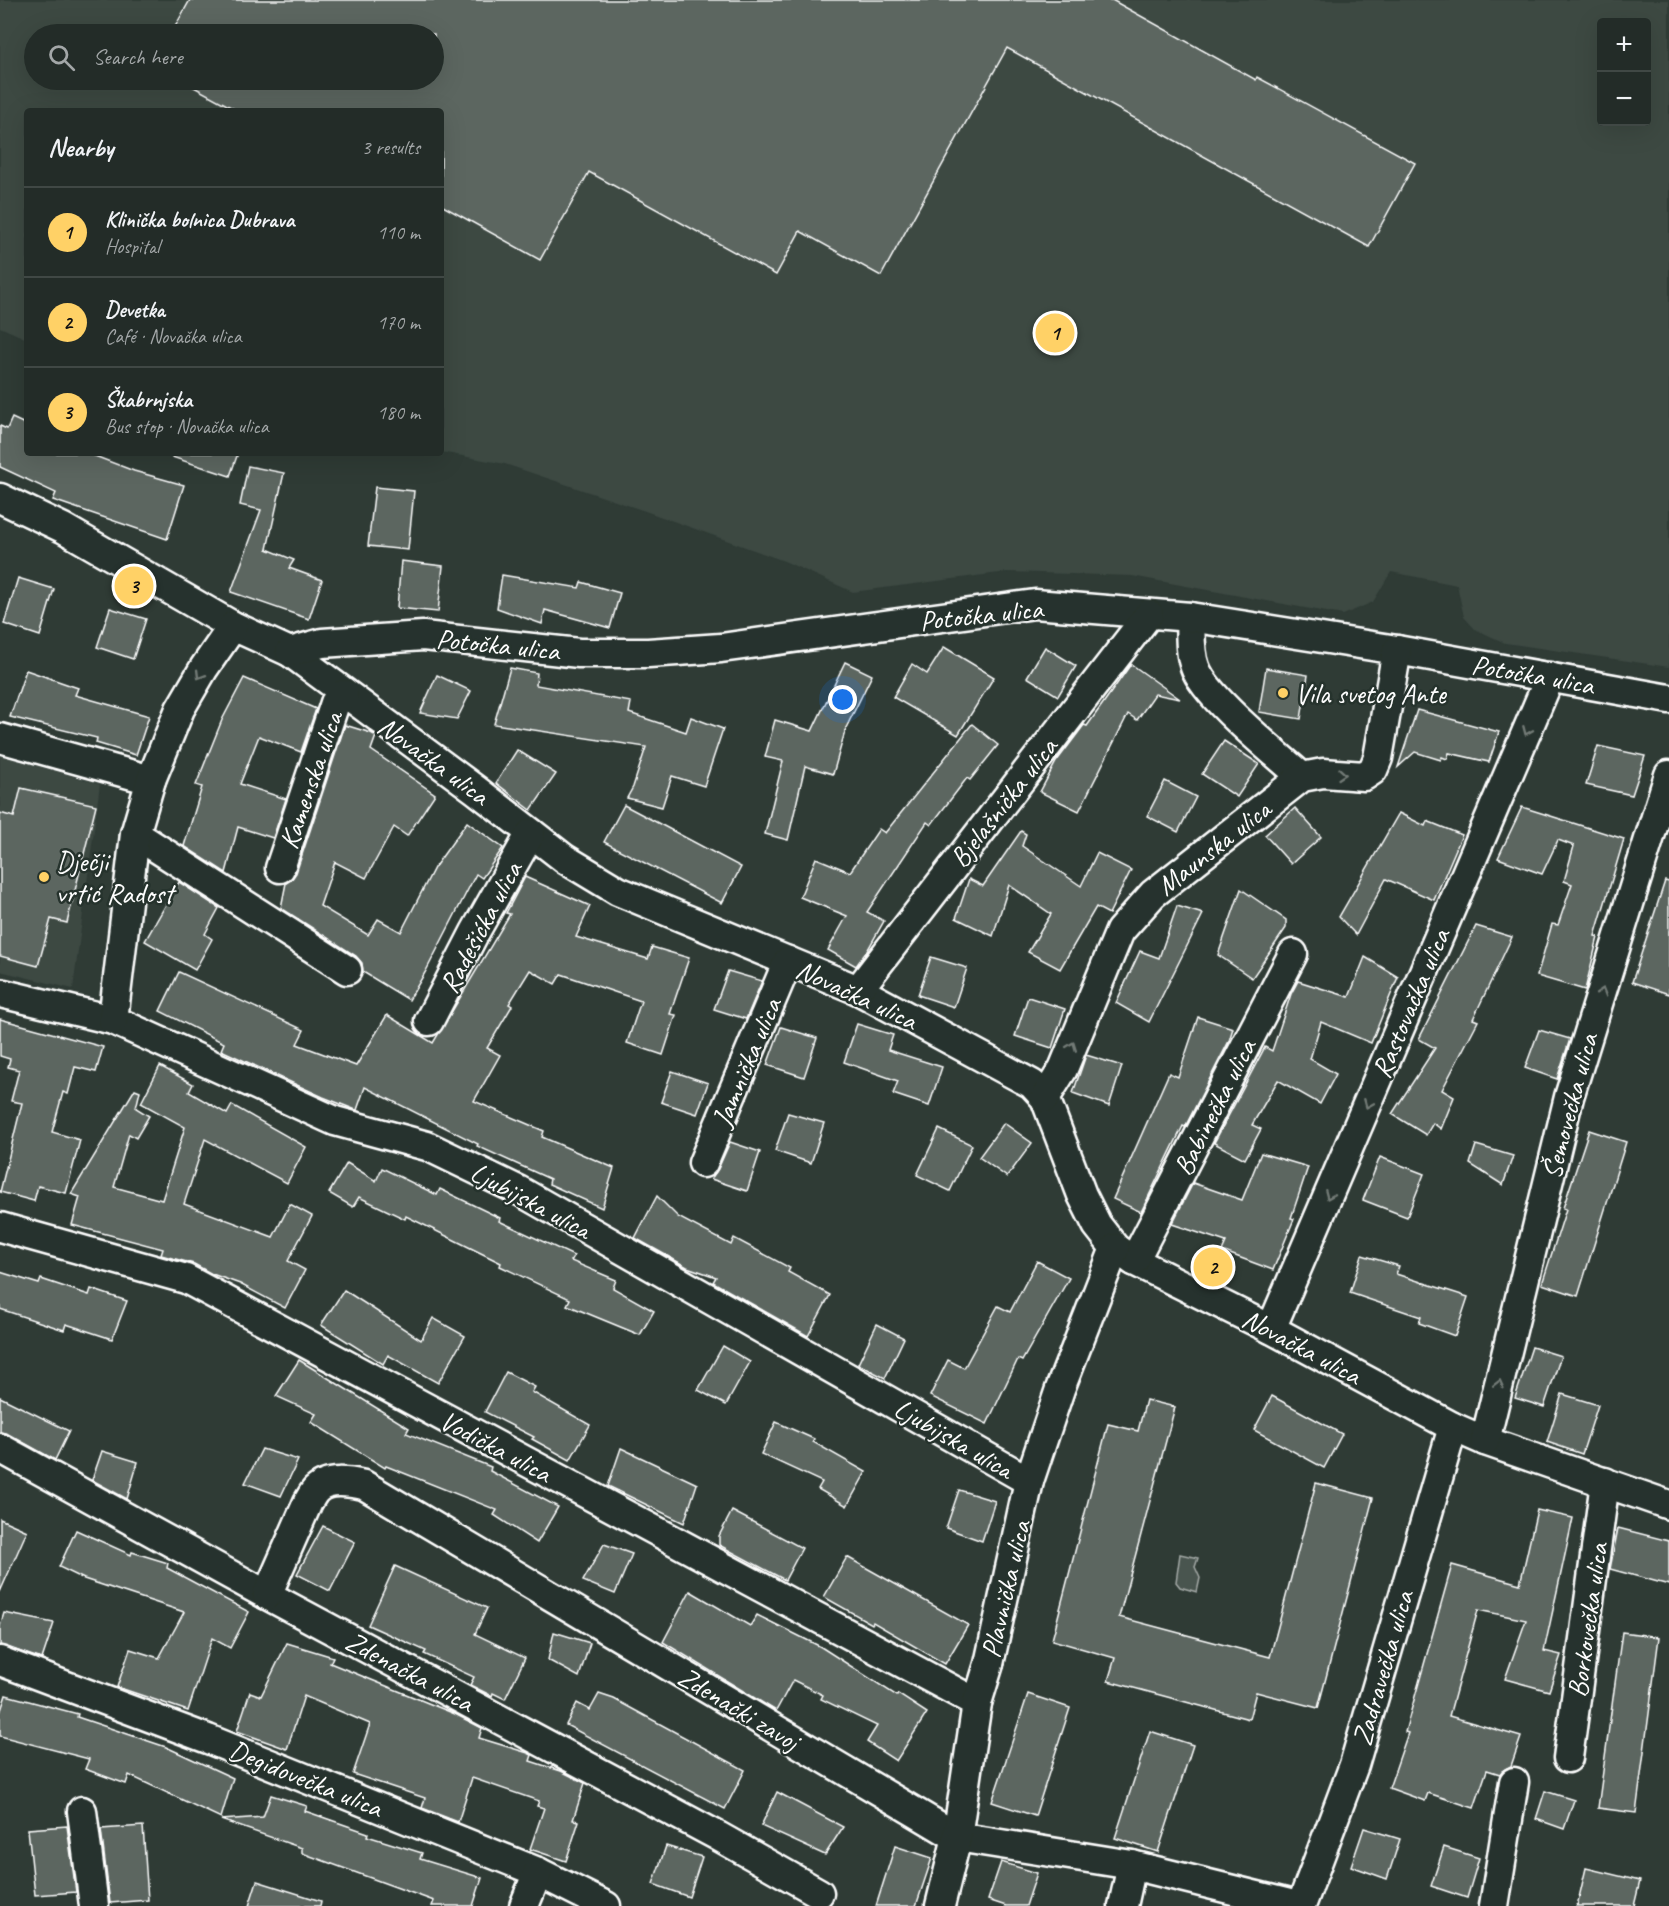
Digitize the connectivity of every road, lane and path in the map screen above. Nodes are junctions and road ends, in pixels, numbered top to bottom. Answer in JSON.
{"nodes":[{"id":1,"x":0,"y":498,"type":"edge"},
{"id":2,"x":1149,"y":614,"type":"junction"},
{"id":3,"x":1190,"y":616,"type":"junction"},
{"id":4,"x":233,"y":626,"type":"junction"},
{"id":5,"x":1397,"y":650,"type":"junction"},
{"id":6,"x":290,"y":652,"type":"junction"},
{"id":7,"x":1550,"y":677,"type":"junction"},
{"id":8,"x":344,"y":694,"type":"junction"},
{"id":9,"x":1669,"y":699,"type":"edge"},
{"id":10,"x":0,"y":738,"type":"edge"},
{"id":11,"x":1669,"y":775,"type":"edge"},
{"id":12,"x":1302,"y":777,"type":"junction"},
{"id":13,"x":151,"y":780,"type":"junction"},
{"id":14,"x":531,"y":833,"type":"junction"},
{"id":15,"x":135,"y":834,"type":"junction"},
{"id":16,"x":280,"y":868,"type":"dead end"},
{"id":17,"x":1293,"y":954,"type":"dead end"},
{"id":18,"x":788,"y":961,"type":"junction"},
{"id":19,"x":347,"y":970,"type":"dead end"},
{"id":20,"x":858,"y":990,"type":"junction"},
{"id":21,"x":0,"y":993,"type":"edge"},
{"id":22,"x":113,"y":1020,"type":"junction"},
{"id":23,"x":429,"y":1021,"type":"dead end"},
{"id":24,"x":1045,"y":1098,"type":"junction"},
{"id":25,"x":703,"y":1163,"type":"dead end"},
{"id":26,"x":0,"y":1227,"type":"edge"},
{"id":27,"x":1125,"y":1254,"type":"junction"},
{"id":28,"x":1271,"y":1329,"type":"junction"},
{"id":29,"x":1453,"y":1427,"type":"junction"},
{"id":30,"x":1485,"y":1441,"type":"junction"},
{"id":31,"x":0,"y":1448,"type":"edge"},
{"id":32,"x":1029,"y":1481,"type":"junction"},
{"id":33,"x":1605,"y":1482,"type":"junction"},
{"id":34,"x":1669,"y":1505,"type":"edge"},
{"id":35,"x":267,"y":1595,"type":"junction"},
{"id":36,"x":0,"y":1661,"type":"edge"},
{"id":37,"x":977,"y":1703,"type":"junction"},
{"id":38,"x":1568,"y":1758,"type":"dead end"},
{"id":39,"x":1514,"y":1782,"type":"dead end"},
{"id":40,"x":82,"y":1811,"type":"dead end"},
{"id":41,"x":957,"y":1837,"type":"junction"},
{"id":42,"x":1132,"y":1865,"type":"junction"},
{"id":43,"x":538,"y":1872,"type":"junction"},
{"id":44,"x":819,"y":1893,"type":"dead end"},
{"id":45,"x":94,"y":1906,"type":"edge"},
{"id":46,"x":524,"y":1906,"type":"edge"},
{"id":47,"x":606,"y":1906,"type":"edge"},
{"id":48,"x":940,"y":1906,"type":"edge"},
{"id":49,"x":1123,"y":1906,"type":"edge"},
{"id":50,"x":1300,"y":1906,"type":"edge"},
{"id":51,"x":1494,"y":1906,"type":"edge"}],
"edges":[{"from":1,"to":4,"type":"street","name":"Novačka ulica"},
{"from":2,"to":3,"type":"street","name":"Potočka ulica"},
{"from":2,"to":6,"type":"street","name":"Potočka ulica"},
{"from":2,"to":20,"type":"street","name":"Bjelašnička ulica"},
{"from":3,"to":5,"type":"street","name":"Potočka ulica"},
{"from":3,"to":12,"type":"street"},
{"from":4,"to":6,"type":"street","name":"Novačka ulica"},
{"from":4,"to":13,"type":"street","one_way":true},
{"from":5,"to":7,"type":"street","name":"Potočka ulica"},
{"from":12,"to":5,"type":"street","one_way":true},
{"from":6,"to":8,"type":"street","name":"Novačka ulica"},
{"from":7,"to":9,"type":"street","name":"Potočka ulica"},
{"from":7,"to":28,"type":"street","name":"Rastovačka ulica","one_way":true},
{"from":8,"to":14,"type":"street","name":"Novačka ulica"},
{"from":8,"to":16,"type":"street","name":"Kamenska ulica"},
{"from":10,"to":13,"type":"street"},
{"from":30,"to":11,"type":"street","name":"Šemovečka ulica","one_way":true},
{"from":24,"to":12,"type":"street","name":"Maunska ulica","one_way":true},
{"from":13,"to":15,"type":"street"},
{"from":14,"to":18,"type":"street","name":"Novačka ulica"},
{"from":14,"to":23,"type":"street","name":"Radešićka ulica"},
{"from":15,"to":19,"type":"street"},
{"from":15,"to":22,"type":"street"},
{"from":17,"to":27,"type":"street","name":"Babinečka ulica"},
{"from":18,"to":20,"type":"street","name":"Novačka ulica"},
{"from":18,"to":25,"type":"street","name":"Jamnička ulica"},
{"from":20,"to":24,"type":"street","name":"Novačka ulica"},
{"from":21,"to":22,"type":"street","name":"Ljubijska ulica"},
{"from":22,"to":32,"type":"street","name":"Ljubijska ulica"},
{"from":24,"to":27,"type":"street","name":"Novačka ulica"},
{"from":26,"to":37,"type":"street","name":"Vodička ulica"},
{"from":27,"to":28,"type":"street","name":"Novačka ulica"},
{"from":27,"to":32,"type":"street","name":"Plavnička ulica"},
{"from":28,"to":29,"type":"street","name":"Novačka ulica"},
{"from":29,"to":30,"type":"street","name":"Novačka ulica"},
{"from":29,"to":50,"type":"street","name":"Zadravečka ulica"},
{"from":30,"to":33,"type":"street","name":"Novačka ulica"},
{"from":31,"to":35,"type":"street","name":"Zdenačka ulica"},
{"from":32,"to":37,"type":"street","name":"Plavnička ulica"},
{"from":33,"to":34,"type":"street","name":"Novačka ulica"},
{"from":33,"to":38,"type":"street","name":"Borkovečka ulica"},
{"from":35,"to":41,"type":"street","name":"Zdenački zavoj"},
{"from":35,"to":44,"type":"street","name":"Zdenačka ulica"},
{"from":36,"to":43,"type":"street","name":"Degidovečka ulica"},
{"from":37,"to":41,"type":"street","name":"Plavnička ulica"},
{"from":39,"to":51,"type":"street"},
{"from":40,"to":45,"type":"street"},
{"from":41,"to":42,"type":"street","name":"Zdenački zavoj"},
{"from":41,"to":48,"type":"street","name":"Plavnička ulica"},
{"from":42,"to":49,"type":"street"},
{"from":42,"to":50,"type":"street","name":"Zdenački zavoj"},
{"from":43,"to":46,"type":"street"},
{"from":43,"to":47,"type":"street","name":"Degidovečka ulica"}]}
